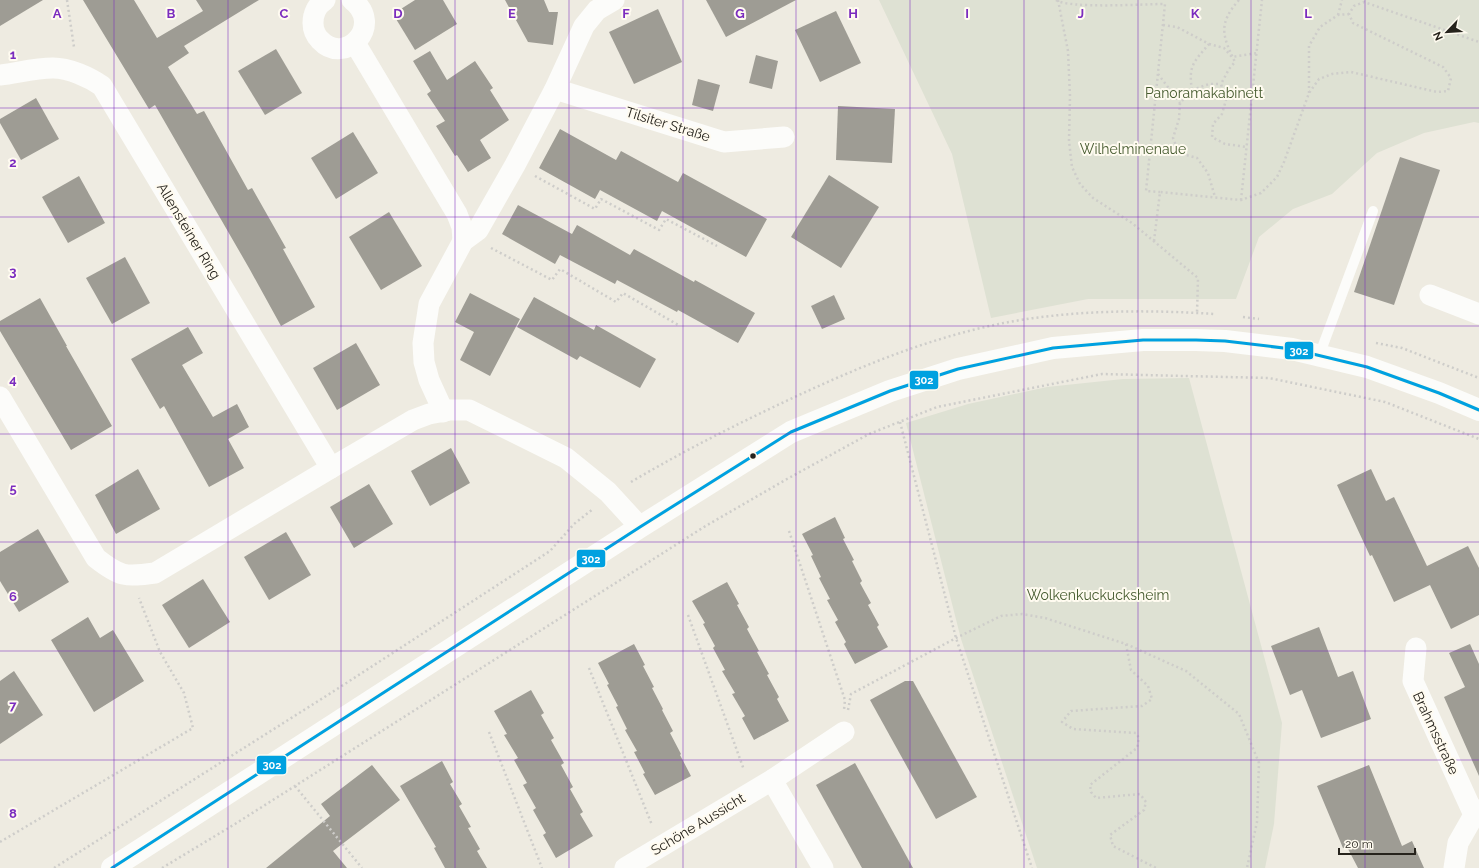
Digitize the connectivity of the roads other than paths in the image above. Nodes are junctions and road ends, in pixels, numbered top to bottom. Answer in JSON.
{"nodes":[{"id":1,"x":325,"y":0,"type":"edge"},
{"id":2,"x":352,"y":0,"type":"edge"},
{"id":3,"x":614,"y":0,"type":"edge"},
{"id":4,"x":355,"y":43,"type":"junction"},
{"id":5,"x":0,"y":75,"type":"edge"},
{"id":6,"x":555,"y":89,"type":"junction"},
{"id":7,"x":784,"y":138,"type":"dead end"},
{"id":8,"x":1373,"y":211,"type":"dead end"},
{"id":9,"x":466,"y":239,"type":"junction"},
{"id":10,"x":1430,"y":295,"type":"dead end"},
{"id":11,"x":1479,"y":314,"type":"edge"},
{"id":12,"x":1319,"y":356,"type":"junction"},
{"id":13,"x":0,"y":397,"type":"edge"},
{"id":14,"x":1479,"y":410,"type":"edge"},
{"id":15,"x":443,"y":412,"type":"junction"},
{"id":16,"x":331,"y":468,"type":"junction"},
{"id":17,"x":640,"y":527,"type":"junction"},
{"id":18,"x":1416,"y":648,"type":"dead end"},
{"id":19,"x":844,"y":732,"type":"road end"},
{"id":20,"x":772,"y":780,"type":"junction"},
{"id":21,"x":1476,"y":813,"type":"edge"},
{"id":22,"x":112,"y":868,"type":"edge"},
{"id":23,"x":624,"y":868,"type":"edge"},
{"id":24,"x":823,"y":868,"type":"edge"},
{"id":25,"x":1454,"y":868,"type":"edge"}],
"edges":[{"from":1,"to":4,"type":"street"},
{"from":2,"to":4,"type":"street"},
{"from":3,"to":6,"type":"street"},
{"from":4,"to":9,"type":"street"},
{"from":5,"to":16,"type":"street","name":"Allensteiner Ring"},
{"from":6,"to":7,"type":"street","name":"Tilsiter Straße"},
{"from":6,"to":9,"type":"street"},
{"from":8,"to":12,"type":"lane"},
{"from":9,"to":15,"type":"street"},
{"from":10,"to":11,"type":"street"},
{"from":12,"to":14,"type":"main road"},
{"from":12,"to":17,"type":"main road"},
{"from":13,"to":16,"type":"street"},
{"from":15,"to":16,"type":"street"},
{"from":15,"to":17,"type":"street"},
{"from":17,"to":22,"type":"main road"},
{"from":18,"to":21,"type":"street","name":"Brahmsstraße"},
{"from":19,"to":20,"type":"street","name":"Schöne Aussicht"},
{"from":20,"to":23,"type":"street","name":"Schöne Aussicht"},
{"from":20,"to":24,"type":"street"},
{"from":21,"to":25,"type":"street","name":"Brahmsstraße"}]}
